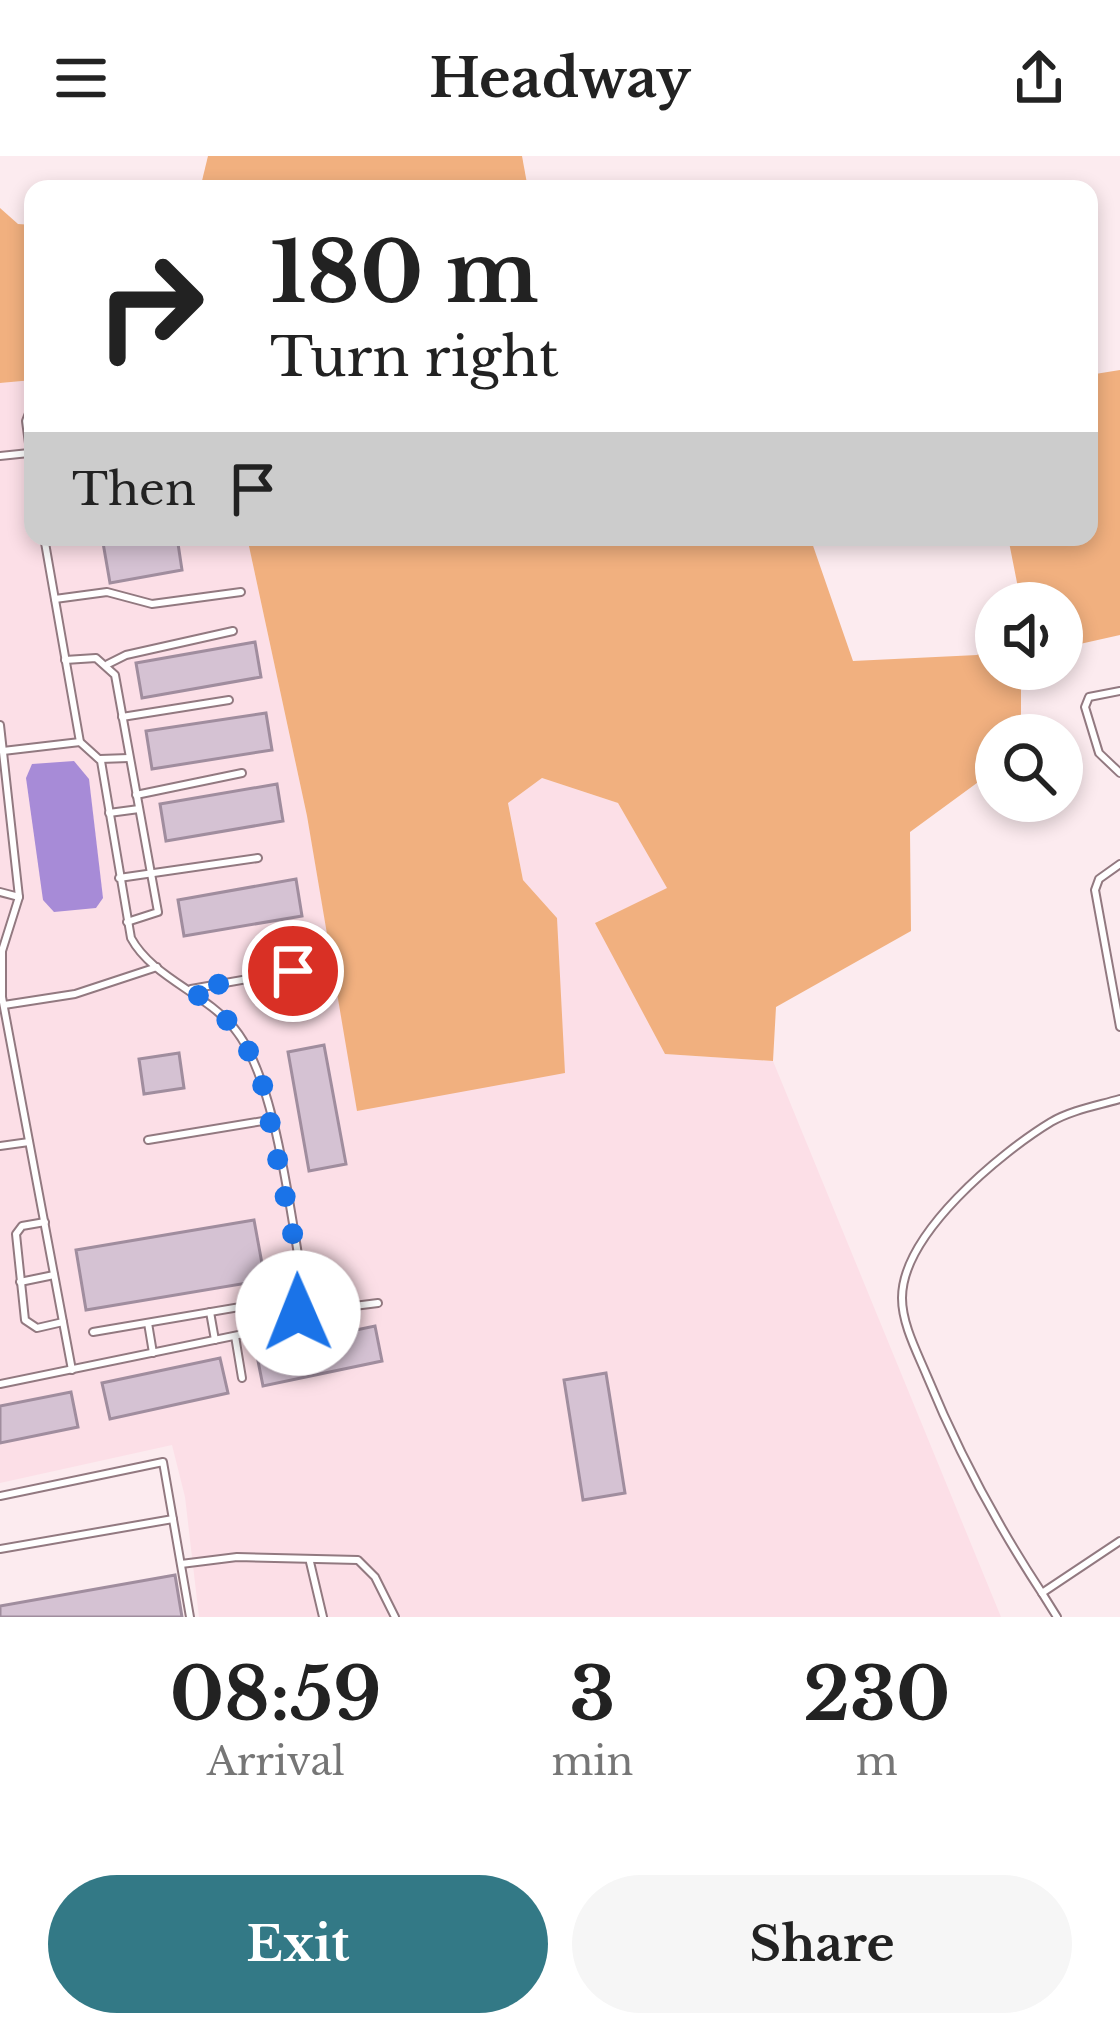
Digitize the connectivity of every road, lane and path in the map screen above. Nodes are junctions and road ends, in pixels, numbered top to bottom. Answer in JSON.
{"nodes":[{"id":1,"x":46,"y":546,"type":"edge"},
{"id":2,"x":242,"y":592,"type":"dead end"},
{"id":3,"x":55,"y":599,"type":"junction"},
{"id":4,"x":233,"y":632,"type":"dead end"},
{"id":5,"x":65,"y":660,"type":"junction"},
{"id":6,"x":108,"y":664,"type":"junction"},
{"id":7,"x":1120,"y":692,"type":"edge"},
{"id":8,"x":229,"y":700,"type":"dead end"},
{"id":9,"x":122,"y":717,"type":"junction"},
{"id":10,"x":0,"y":725,"type":"edge"},
{"id":11,"x":80,"y":742,"type":"junction"},
{"id":12,"x":3,"y":751,"type":"junction"},
{"id":13,"x":129,"y":758,"type":"junction"},
{"id":14,"x":100,"y":760,"type":"junction"},
{"id":15,"x":242,"y":773,"type":"dead end"},
{"id":16,"x":1120,"y":773,"type":"edge"},
{"id":17,"x":136,"y":795,"type":"junction"},
{"id":18,"x":10,"y":806,"type":"junction"},
{"id":19,"x":0,"y":808,"type":"edge"},
{"id":20,"x":139,"y":809,"type":"junction"},
{"id":21,"x":109,"y":813,"type":"junction"},
{"id":22,"x":258,"y":858,"type":"dead end"},
{"id":23,"x":1120,"y":864,"type":"edge"},
{"id":24,"x":151,"y":874,"type":"junction"},
{"id":25,"x":119,"y":878,"type":"junction"},
{"id":26,"x":0,"y":892,"type":"edge"},
{"id":27,"x":19,"y":897,"type":"junction"},
{"id":28,"x":127,"y":922,"type":"junction"},
{"id":29,"x":1,"y":968,"type":"edge"},
{"id":30,"x":157,"y":968,"type":"junction"},
{"id":31,"x":293,"y":971,"type":"dead end"},
{"id":32,"x":191,"y":989,"type":"junction"},
{"id":33,"x":2,"y":1006,"type":"edge"},
{"id":34,"x":1120,"y":1027,"type":"edge"},
{"id":35,"x":1120,"y":1100,"type":"edge"},
{"id":36,"x":270,"y":1120,"type":"junction"},
{"id":37,"x":148,"y":1140,"type":"dead end"},
{"id":38,"x":29,"y":1142,"type":"junction"},
{"id":39,"x":0,"y":1146,"type":"edge"},
{"id":40,"x":45,"y":1222,"type":"junction"},
{"id":41,"x":54,"y":1274,"type":"junction"},
{"id":42,"x":20,"y":1282,"type":"junction"},
{"id":43,"x":275,"y":1301,"type":"dead end"},
{"id":44,"x":378,"y":1303,"type":"dead end"},
{"id":45,"x":210,"y":1312,"type":"junction"},
{"id":46,"x":298,"y":1313,"type":"junction"},
{"id":47,"x":63,"y":1322,"type":"junction"},
{"id":48,"x":148,"y":1323,"type":"junction"},
{"id":49,"x":93,"y":1332,"type":"dead end"},
{"id":50,"x":235,"y":1336,"type":"junction"},
{"id":51,"x":214,"y":1340,"type":"junction"},
{"id":52,"x":153,"y":1353,"type":"junction"},
{"id":53,"x":72,"y":1370,"type":"junction"},
{"id":54,"x":242,"y":1378,"type":"dead end"},
{"id":55,"x":0,"y":1384,"type":"edge"},
{"id":56,"x":0,"y":1496,"type":"edge"},
{"id":57,"x":173,"y":1519,"type":"junction"},
{"id":58,"x":1120,"y":1541,"type":"edge"},
{"id":59,"x":0,"y":1549,"type":"edge"},
{"id":60,"x":310,"y":1562,"type":"junction"},
{"id":61,"x":181,"y":1564,"type":"junction"},
{"id":62,"x":1042,"y":1593,"type":"junction"},
{"id":63,"x":190,"y":1617,"type":"edge"},
{"id":64,"x":323,"y":1617,"type":"edge"},
{"id":65,"x":395,"y":1617,"type":"edge"},
{"id":66,"x":1057,"y":1617,"type":"edge"}],
"edges":[{"from":1,"to":3,"type":"lane"},
{"from":2,"to":3,"type":"lane"},
{"from":3,"to":5,"type":"lane"},
{"from":4,"to":6,"type":"lane"},
{"from":5,"to":6,"type":"lane"},
{"from":5,"to":11,"type":"lane"},
{"from":6,"to":9,"type":"lane"},
{"from":7,"to":16,"type":"lane"},
{"from":8,"to":9,"type":"lane"},
{"from":9,"to":13,"type":"lane"},
{"from":10,"to":12,"type":"lane"},
{"from":11,"to":12,"type":"lane"},
{"from":11,"to":14,"type":"lane"},
{"from":12,"to":18,"type":"lane"},
{"from":13,"to":14,"type":"lane"},
{"from":13,"to":17,"type":"lane"},
{"from":14,"to":21,"type":"lane"},
{"from":15,"to":17,"type":"lane"},
{"from":17,"to":20,"type":"lane"},
{"from":18,"to":19,"type":"lane"},
{"from":18,"to":27,"type":"lane"},
{"from":20,"to":21,"type":"lane"},
{"from":20,"to":24,"type":"lane"},
{"from":21,"to":25,"type":"lane"},
{"from":22,"to":24,"type":"lane"},
{"from":23,"to":34,"type":"lane"},
{"from":24,"to":25,"type":"lane"},
{"from":24,"to":28,"type":"lane"},
{"from":25,"to":28,"type":"lane"},
{"from":26,"to":27,"type":"lane"},
{"from":27,"to":29,"type":"lane"},
{"from":28,"to":30,"type":"lane"},
{"from":29,"to":33,"type":"lane"},
{"from":30,"to":32,"type":"lane"},
{"from":30,"to":33,"type":"lane"},
{"from":31,"to":32,"type":"lane"},
{"from":32,"to":36,"type":"lane"},
{"from":33,"to":38,"type":"lane"},
{"from":35,"to":62,"type":"lane"},
{"from":36,"to":37,"type":"lane"},
{"from":36,"to":46,"type":"lane"},
{"from":38,"to":39,"type":"lane"},
{"from":38,"to":40,"type":"lane"},
{"from":40,"to":41,"type":"lane"},
{"from":40,"to":42,"type":"lane"},
{"from":41,"to":42,"type":"lane"},
{"from":41,"to":47,"type":"lane"},
{"from":42,"to":47,"type":"lane"},
{"from":43,"to":45,"type":"lane"},
{"from":44,"to":46,"type":"lane"},
{"from":45,"to":48,"type":"lane"},
{"from":45,"to":51,"type":"lane"},
{"from":46,"to":50,"type":"lane"},
{"from":47,"to":53,"type":"lane"},
{"from":48,"to":49,"type":"lane"},
{"from":48,"to":52,"type":"lane"},
{"from":50,"to":51,"type":"lane"},
{"from":50,"to":54,"type":"lane"},
{"from":51,"to":52,"type":"lane"},
{"from":52,"to":53,"type":"lane"},
{"from":53,"to":55,"type":"lane"},
{"from":56,"to":57,"type":"lane"},
{"from":57,"to":59,"type":"lane"},
{"from":57,"to":61,"type":"lane"},
{"from":58,"to":62,"type":"lane"},
{"from":60,"to":61,"type":"lane"},
{"from":60,"to":64,"type":"lane"},
{"from":60,"to":65,"type":"lane"},
{"from":61,"to":63,"type":"lane"},
{"from":62,"to":66,"type":"lane"}]}
